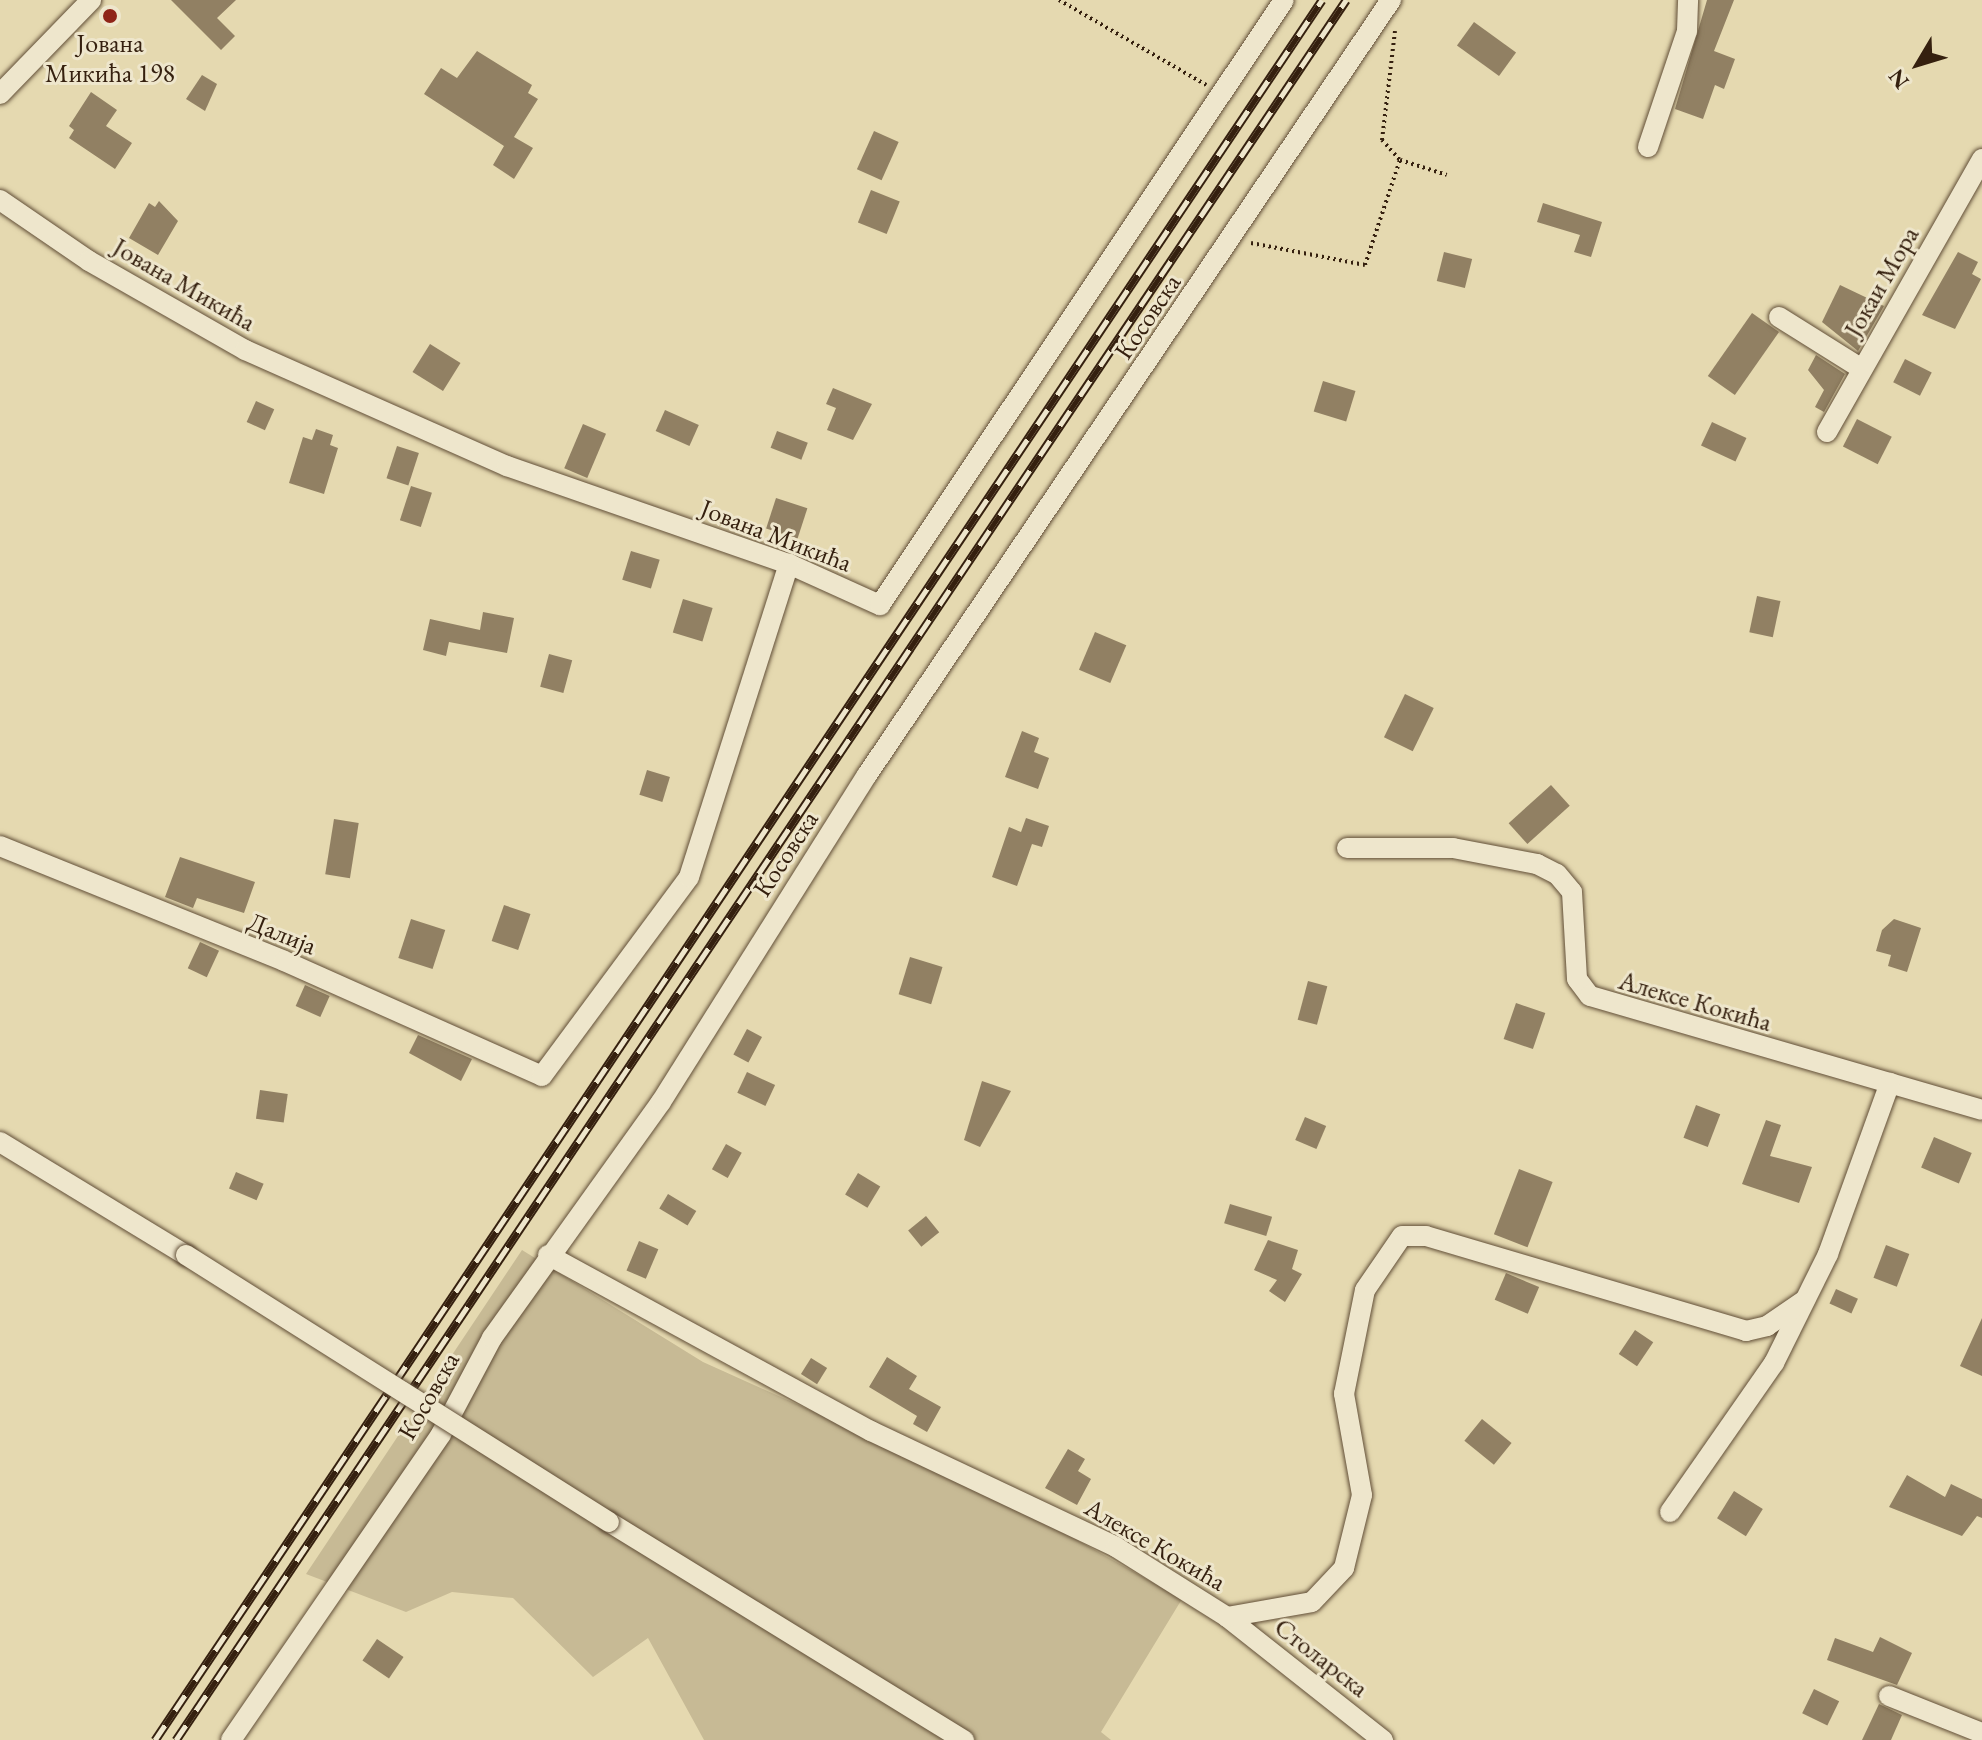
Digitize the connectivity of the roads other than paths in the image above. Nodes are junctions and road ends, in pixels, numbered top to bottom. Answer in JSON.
{"nodes":[{"id":1,"x":91,"y":0,"type":"edge"},
{"id":2,"x":1284,"y":0,"type":"edge"},
{"id":3,"x":1391,"y":0,"type":"edge"},
{"id":4,"x":1688,"y":0,"type":"edge"},
{"id":5,"x":0,"y":94,"type":"edge"},
{"id":6,"x":1648,"y":147,"type":"dead end"},
{"id":7,"x":1982,"y":159,"type":"edge"},
{"id":8,"x":0,"y":200,"type":"edge"},
{"id":9,"x":1779,"y":317,"type":"dead end"},
{"id":10,"x":1862,"y":369,"type":"junction"},
{"id":11,"x":1827,"y":432,"type":"dead end"},
{"id":12,"x":789,"y":564,"type":"junction"},
{"id":13,"x":0,"y":846,"type":"edge"},
{"id":14,"x":1347,"y":848,"type":"dead end"},
{"id":15,"x":1890,"y":1083,"type":"junction"},
{"id":16,"x":1982,"y":1110,"type":"edge"},
{"id":17,"x":0,"y":1142,"type":"edge"},
{"id":18,"x":548,"y":1255,"type":"junction"},
{"id":19,"x":1805,"y":1300,"type":"junction"},
{"id":20,"x":1670,"y":1512,"type":"dead end"},
{"id":21,"x":1227,"y":1617,"type":"junction"},
{"id":22,"x":1889,"y":1696,"type":"dead end"},
{"id":23,"x":1982,"y":1733,"type":"edge"},
{"id":24,"x":231,"y":1740,"type":"edge"},
{"id":25,"x":964,"y":1740,"type":"edge"},
{"id":26,"x":1383,"y":1740,"type":"edge"}],
"edges":[{"from":1,"to":5,"type":"street"},
{"from":2,"to":12,"type":"street","name":"Јована Микића"},
{"from":3,"to":18,"type":"street","name":"Косовска"},
{"from":4,"to":6,"type":"street"},
{"from":7,"to":10,"type":"street","name":"Јокаи Мора"},
{"from":8,"to":12,"type":"street","name":"Јована Микића"},
{"from":9,"to":10,"type":"street"},
{"from":10,"to":11,"type":"street","name":"Јокаи Мора"},
{"from":12,"to":13,"type":"street","name":"Далија"},
{"from":14,"to":15,"type":"street","name":"Алексе Кокића"},
{"from":15,"to":16,"type":"street","name":"Алексе Кокића"},
{"from":15,"to":19,"type":"street"},
{"from":17,"to":25,"type":"street","bridge":true},
{"from":18,"to":21,"type":"street","name":"Алексе Кокића"},
{"from":18,"to":24,"type":"street","name":"Косовска"},
{"from":19,"to":20,"type":"street"},
{"from":19,"to":21,"type":"street","name":"Алексе Кокића"},
{"from":21,"to":26,"type":"street","name":"Столарска"},
{"from":22,"to":23,"type":"street"}]}
